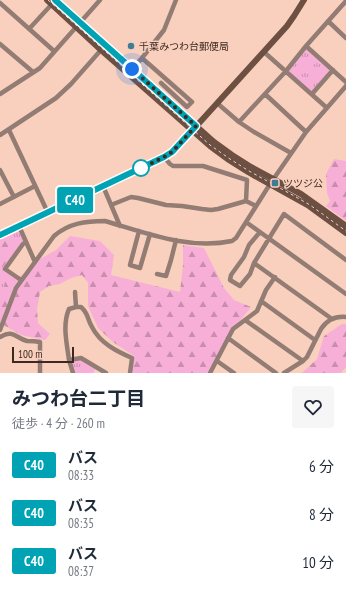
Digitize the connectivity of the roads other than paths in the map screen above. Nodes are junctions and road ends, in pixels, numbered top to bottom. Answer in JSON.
{"nodes":[{"id":1,"x":100,"y":0,"type":"edge"},
{"id":2,"x":176,"y":0,"type":"edge"},
{"id":3,"x":304,"y":0,"type":"edge"},
{"id":4,"x":51,"y":1,"type":"edge"},
{"id":5,"x":346,"y":1,"type":"edge"},
{"id":6,"x":0,"y":3,"type":"edge"},
{"id":7,"x":328,"y":21,"type":"junction"},
{"id":8,"x":78,"y":25,"type":"junction"},
{"id":9,"x":30,"y":29,"type":"junction"},
{"id":10,"x":346,"y":38,"type":"edge"},
{"id":11,"x":0,"y":44,"type":"edge"},
{"id":12,"x":306,"y":46,"type":"junction"},
{"id":13,"x":101,"y":50,"type":"junction"},
{"id":14,"x":54,"y":51,"type":"junction"},
{"id":15,"x":264,"y":52,"type":"junction"},
{"id":16,"x":142,"y":58,"type":"junction"},
{"id":17,"x":132,"y":69,"type":"junction"},
{"id":18,"x":286,"y":70,"type":"junction"},
{"id":19,"x":333,"y":70,"type":"junction"},
{"id":20,"x":33,"y":72,"type":"junction"},
{"id":21,"x":346,"y":82,"type":"edge"},
{"id":22,"x":162,"y":83,"type":"dead end"},
{"id":23,"x":346,"y":86,"type":"edge"},
{"id":24,"x":1,"y":91,"type":"edge"},
{"id":25,"x":265,"y":94,"type":"junction"},
{"id":26,"x":312,"y":94,"type":"junction"},
{"id":27,"x":217,"y":103,"type":"junction"},
{"id":28,"x":327,"y":108,"type":"junction"},
{"id":29,"x":239,"y":122,"type":"junction"},
{"id":30,"x":194,"y":129,"type":"junction"},
{"id":31,"x":9,"y":130,"type":"junction"},
{"id":32,"x":306,"y":132,"type":"junction"},
{"id":33,"x":0,"y":135,"type":"edge"},
{"id":34,"x":291,"y":153,"type":"junction"},
{"id":35,"x":164,"y":157,"type":"junction"},
{"id":36,"x":0,"y":170,"type":"edge"},
{"id":37,"x":272,"y":181,"type":"junction"},
{"id":38,"x":35,"y":186,"type":"junction"},
{"id":39,"x":103,"y":186,"type":"junction"},
{"id":40,"x":14,"y":197,"type":"junction"},
{"id":41,"x":246,"y":200,"type":"junction"},
{"id":42,"x":0,"y":204,"type":"edge"},
{"id":43,"x":112,"y":205,"type":"junction"},
{"id":44,"x":256,"y":206,"type":"junction"},
{"id":45,"x":48,"y":213,"type":"junction"},
{"id":46,"x":246,"y":222,"type":"junction"},
{"id":47,"x":19,"y":226,"type":"junction"},
{"id":48,"x":120,"y":226,"type":"junction"},
{"id":49,"x":346,"y":226,"type":"edge"},
{"id":50,"x":140,"y":231,"type":"junction"},
{"id":51,"x":260,"y":232,"type":"junction"},
{"id":52,"x":346,"y":233,"type":"edge"},
{"id":53,"x":150,"y":234,"type":"junction"},
{"id":54,"x":0,"y":235,"type":"edge"},
{"id":55,"x":269,"y":239,"type":"junction"},
{"id":56,"x":176,"y":240,"type":"junction"},
{"id":57,"x":26,"y":242,"type":"junction"},
{"id":58,"x":346,"y":260,"type":"edge"},
{"id":59,"x":34,"y":262,"type":"junction"},
{"id":60,"x":254,"y":263,"type":"junction"},
{"id":61,"x":157,"y":274,"type":"dead end"},
{"id":62,"x":274,"y":277,"type":"junction"},
{"id":63,"x":21,"y":280,"type":"junction"},
{"id":64,"x":75,"y":292,"type":"dead end"},
{"id":65,"x":346,"y":294,"type":"edge"},
{"id":66,"x":261,"y":301,"type":"junction"},
{"id":67,"x":76,"y":307,"type":"junction"},
{"id":68,"x":346,"y":317,"type":"edge"},
{"id":69,"x":332,"y":319,"type":"junction"},
{"id":70,"x":245,"y":320,"type":"junction"},
{"id":71,"x":0,"y":328,"type":"edge"},
{"id":72,"x":0,"y":337,"type":"edge"},
{"id":73,"x":228,"y":338,"type":"junction"},
{"id":74,"x":315,"y":340,"type":"junction"},
{"id":75,"x":69,"y":360,"type":"junction"},
{"id":76,"x":217,"y":361,"type":"junction"},
{"id":77,"x":302,"y":361,"type":"junction"},
{"id":78,"x":104,"y":372,"type":"edge"},
{"id":79,"x":40,"y":373,"type":"edge"},
{"id":80,"x":73,"y":373,"type":"edge"},
{"id":81,"x":130,"y":373,"type":"edge"},
{"id":82,"x":210,"y":373,"type":"edge"},
{"id":83,"x":234,"y":373,"type":"edge"},
{"id":84,"x":276,"y":373,"type":"edge"},
{"id":85,"x":284,"y":373,"type":"edge"}],
"edges":[{"from":1,"to":8,"type":"street"},
{"from":2,"to":16,"type":"street"},
{"from":3,"to":15,"type":"street"},
{"from":4,"to":8,"type":"street"},
{"from":4,"to":9,"type":"street"},
{"from":5,"to":7,"type":"street"},
{"from":6,"to":9,"type":"street"},
{"from":7,"to":10,"type":"street"},
{"from":7,"to":12,"type":"street"},
{"from":8,"to":13,"type":"street"},
{"from":8,"to":14,"type":"street"},
{"from":8,"to":17,"type":"street"},
{"from":9,"to":14,"type":"street"},
{"from":11,"to":20,"type":"street"},
{"from":12,"to":18,"type":"street"},
{"from":12,"to":19,"type":"street"},
{"from":13,"to":30,"type":"street"},
{"from":13,"to":31,"type":"street"},
{"from":14,"to":20,"type":"street"},
{"from":15,"to":18,"type":"street"},
{"from":15,"to":27,"type":"street"},
{"from":16,"to":17,"type":"street"},
{"from":16,"to":22,"type":"street"},
{"from":17,"to":30,"type":"street"},
{"from":18,"to":25,"type":"street"},
{"from":18,"to":26,"type":"street"},
{"from":19,"to":21,"type":"street"},
{"from":19,"to":26,"type":"street"},
{"from":20,"to":24,"type":"street"},
{"from":23,"to":28,"type":"street"},
{"from":25,"to":29,"type":"street"},
{"from":25,"to":32,"type":"street"},
{"from":26,"to":28,"type":"street"},
{"from":27,"to":29,"type":"street"},
{"from":27,"to":30,"type":"street"},
{"from":28,"to":32,"type":"street"},
{"from":29,"to":34,"type":"street"},
{"from":30,"to":35,"type":"street"},
{"from":30,"to":37,"type":"street"},
{"from":31,"to":33,"type":"street"},
{"from":31,"to":38,"type":"street"},
{"from":32,"to":34,"type":"street"},
{"from":34,"to":37,"type":"street"},
{"from":35,"to":39,"type":"street"},
{"from":35,"to":41,"type":"street"},
{"from":36,"to":40,"type":"street"},
{"from":37,"to":44,"type":"street"},
{"from":37,"to":49,"type":"street"},
{"from":37,"to":52,"type":"street"},
{"from":38,"to":40,"type":"street"},
{"from":38,"to":45,"type":"street"},
{"from":39,"to":43,"type":"street"},
{"from":39,"to":45,"type":"street"},
{"from":40,"to":42,"type":"street"},
{"from":41,"to":43,"type":"street"},
{"from":41,"to":44,"type":"street"},
{"from":43,"to":48,"type":"street"},
{"from":44,"to":46,"type":"street"},
{"from":45,"to":47,"type":"street"},
{"from":46,"to":51,"type":"street"},
{"from":46,"to":56,"type":"street"},
{"from":47,"to":54,"type":"street"},
{"from":47,"to":57,"type":"street"},
{"from":48,"to":50,"type":"street"},
{"from":48,"to":59,"type":"street"},
{"from":50,"to":53,"type":"street"},
{"from":50,"to":53,"type":"street"},
{"from":51,"to":55,"type":"street"},
{"from":51,"to":60,"type":"street"},
{"from":53,"to":56,"type":"street"},
{"from":55,"to":58,"type":"street"},
{"from":55,"to":60,"type":"street"},
{"from":55,"to":65,"type":"street"},
{"from":56,"to":61,"type":"street"},
{"from":57,"to":59,"type":"street"},
{"from":57,"to":63,"type":"street"},
{"from":59,"to":63,"type":"street"},
{"from":60,"to":62,"type":"street"},
{"from":62,"to":66,"type":"street"},
{"from":62,"to":69,"type":"street"},
{"from":63,"to":71,"type":"street"},
{"from":64,"to":67,"type":"street"},
{"from":66,"to":70,"type":"street"},
{"from":66,"to":74,"type":"street"},
{"from":67,"to":75,"type":"street"},
{"from":67,"to":81,"type":"street"},
{"from":68,"to":69,"type":"street"},
{"from":69,"to":74,"type":"street"},
{"from":70,"to":73,"type":"street"},
{"from":70,"to":77,"type":"street"},
{"from":72,"to":79,"type":"street"},
{"from":73,"to":76,"type":"street"},
{"from":73,"to":84,"type":"street"},
{"from":74,"to":77,"type":"street"},
{"from":75,"to":78,"type":"street"},
{"from":75,"to":80,"type":"street"},
{"from":76,"to":82,"type":"street"},
{"from":76,"to":83,"type":"street"},
{"from":77,"to":85,"type":"street"}]}
